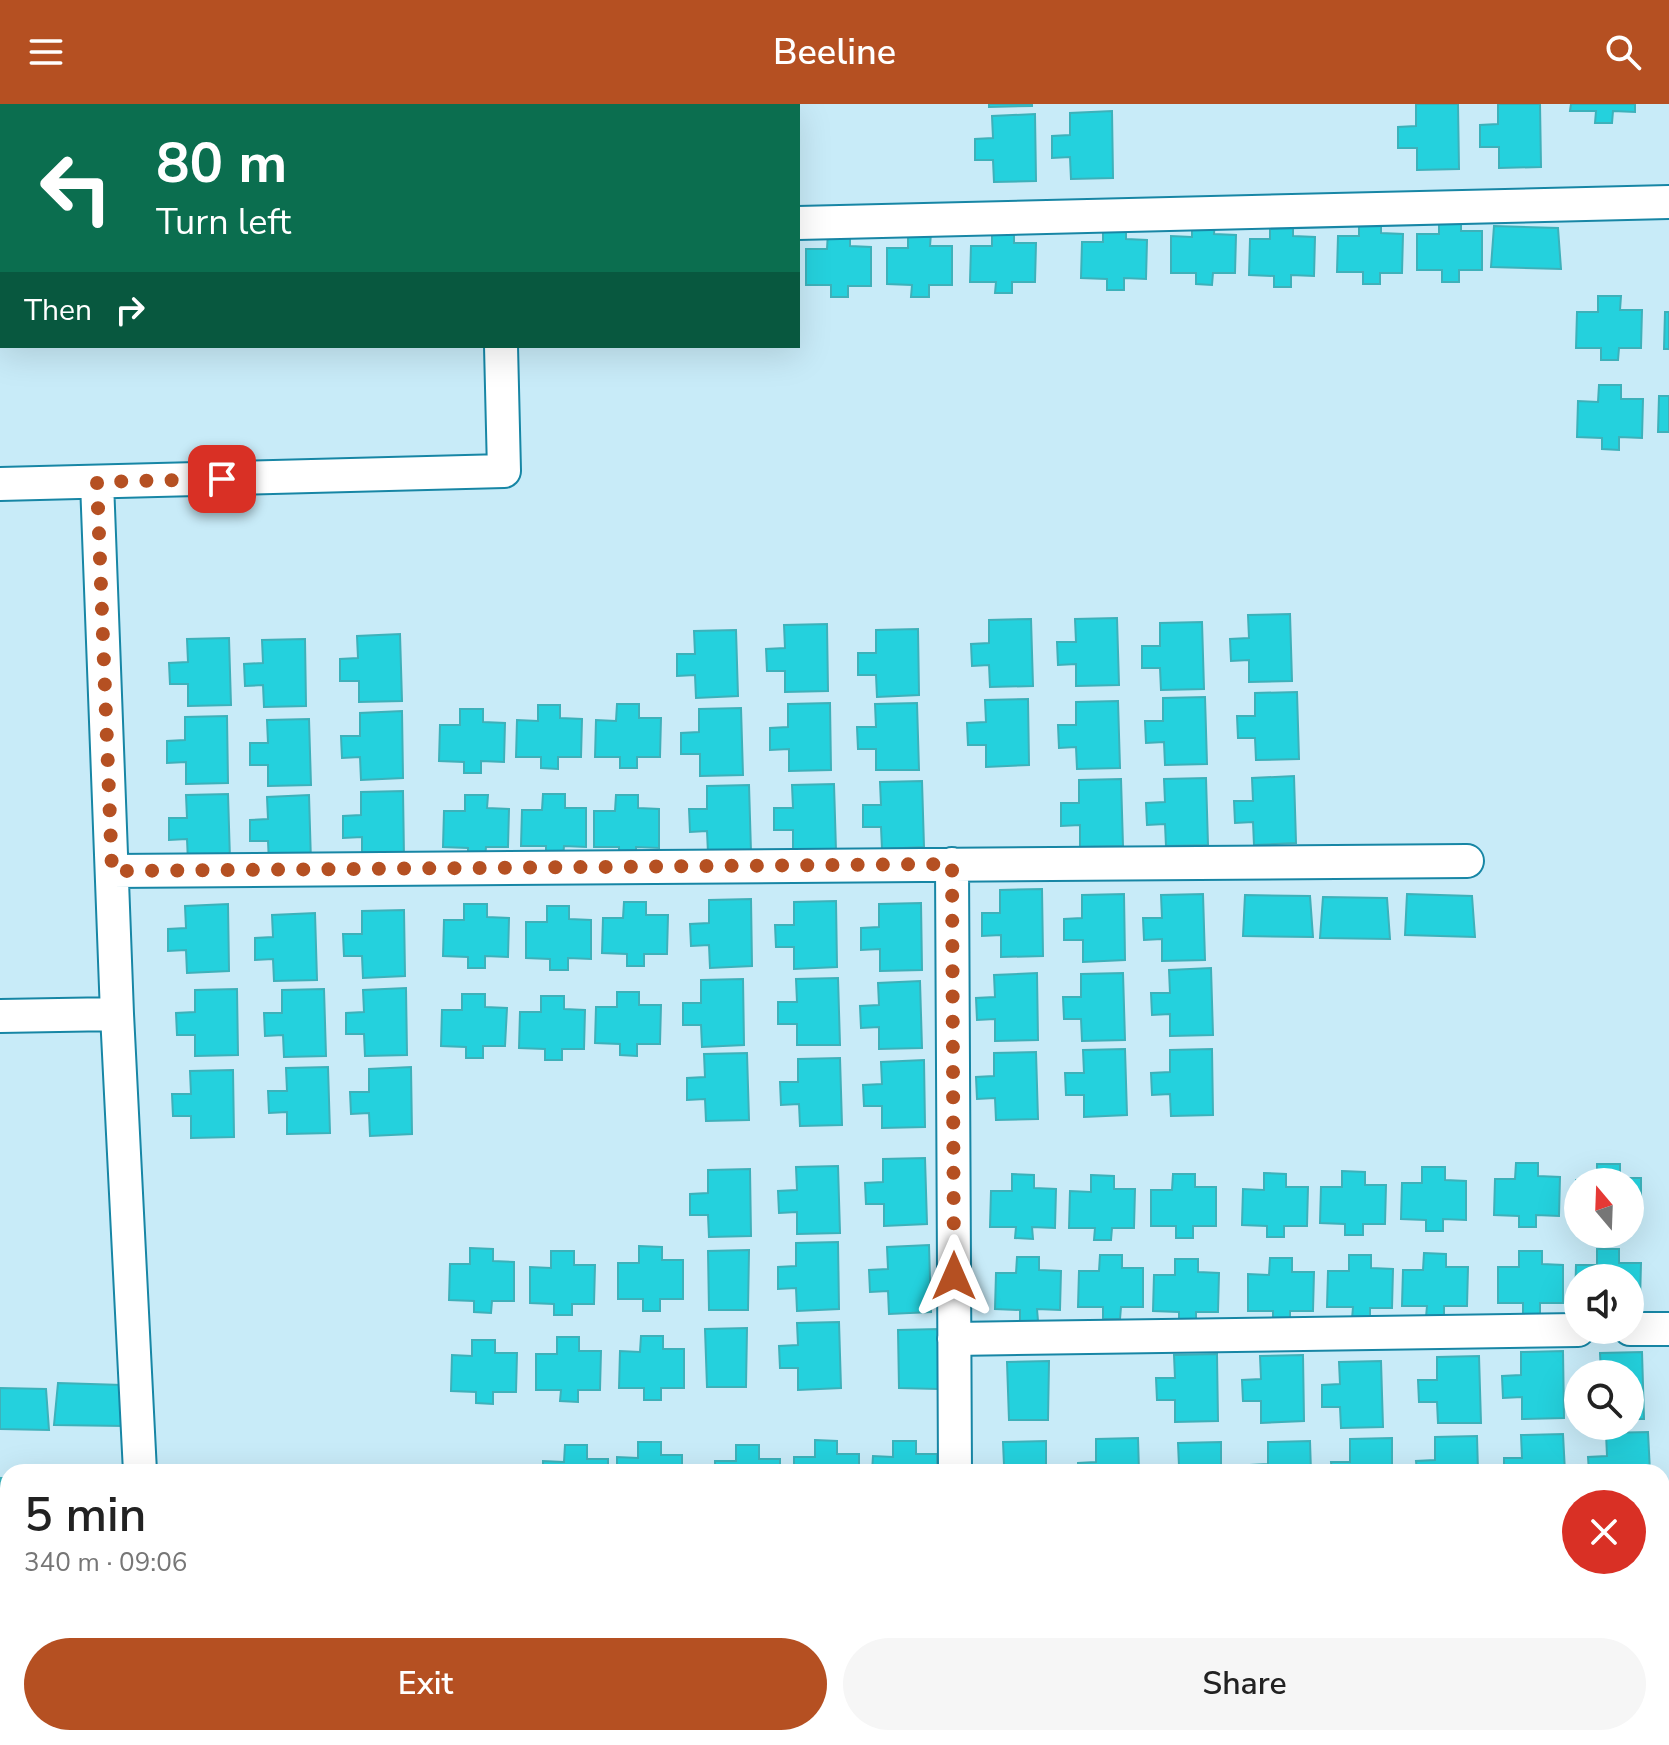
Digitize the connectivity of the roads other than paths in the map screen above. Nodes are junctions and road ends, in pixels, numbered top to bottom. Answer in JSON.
{"nodes":[{"id":1,"x":1669,"y":202,"type":"edge"},
{"id":2,"x":800,"y":223,"type":"edge"},
{"id":3,"x":501,"y":348,"type":"edge"},
{"id":4,"x":97,"y":482,"type":"junction"},
{"id":5,"x":0,"y":484,"type":"edge"},
{"id":6,"x":1467,"y":861,"type":"dead end"},
{"id":7,"x":952,"y":864,"type":"junction"},
{"id":8,"x":112,"y":871,"type":"junction"},
{"id":9,"x":117,"y":1014,"type":"junction"},
{"id":10,"x":0,"y":1016,"type":"edge"},
{"id":11,"x":1644,"y":1329,"type":"edge"},
{"id":12,"x":1669,"y":1329,"type":"edge"},
{"id":13,"x":1564,"y":1330,"type":"edge"},
{"id":14,"x":954,"y":1339,"type":"junction"},
{"id":15,"x":140,"y":1464,"type":"edge"},
{"id":16,"x":955,"y":1464,"type":"edge"}],
"edges":[{"from":1,"to":2,"type":"street"},
{"from":3,"to":4,"type":"street"},
{"from":4,"to":5,"type":"street"},
{"from":4,"to":8,"type":"street"},
{"from":6,"to":7,"type":"street"},
{"from":7,"to":8,"type":"street"},
{"from":7,"to":14,"type":"street"},
{"from":8,"to":9,"type":"street"},
{"from":9,"to":10,"type":"street"},
{"from":9,"to":15,"type":"street"},
{"from":11,"to":12,"type":"street"},
{"from":13,"to":14,"type":"street"},
{"from":14,"to":16,"type":"street"}]}
